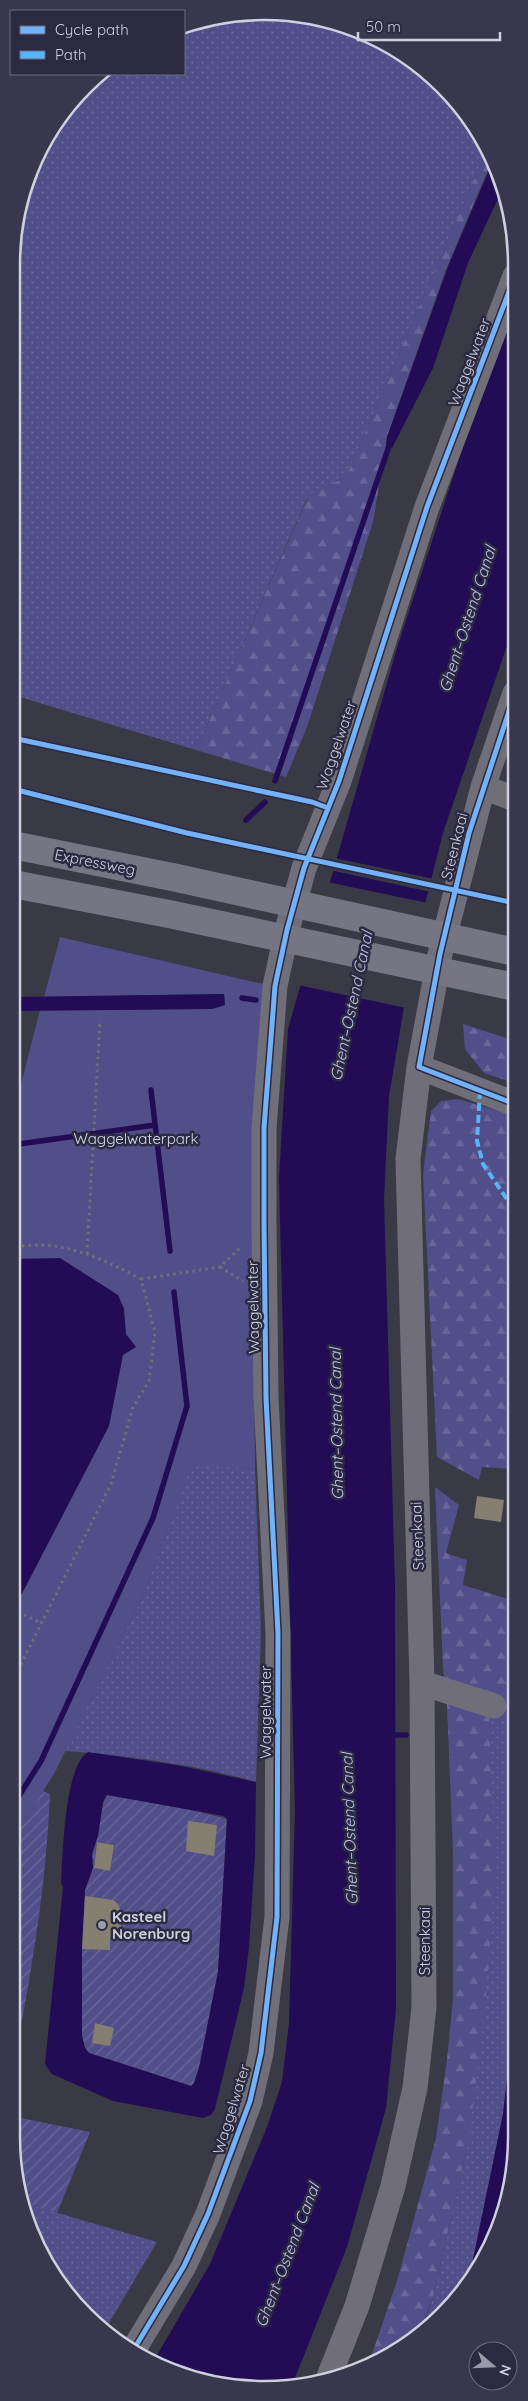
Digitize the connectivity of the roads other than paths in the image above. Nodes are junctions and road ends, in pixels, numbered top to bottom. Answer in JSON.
{"nodes":[{"id":1,"x":508,"y":294,"type":"edge"},
{"id":2,"x":508,"y":713,"type":"edge"},
{"id":3,"x":482,"y":787,"type":"junction"},
{"id":4,"x":508,"y":796,"type":"edge"},
{"id":5,"x":20,"y":847,"type":"edge"},
{"id":6,"x":20,"y":885,"type":"edge"},
{"id":7,"x":508,"y":951,"type":"edge"},
{"id":8,"x":508,"y":985,"type":"edge"},
{"id":9,"x":419,"y":1067,"type":"junction"},
{"id":10,"x":508,"y":1101,"type":"edge"},
{"id":11,"x":422,"y":1683,"type":"junction"},
{"id":12,"x":494,"y":1706,"type":"dead end"},
{"id":13,"x":137,"y":2345,"type":"edge"},
{"id":14,"x":331,"y":2372,"type":"edge"}],
"edges":[{"from":1,"to":13,"type":"street","name":"Waggelwater"},
{"from":2,"to":3,"type":"street","name":"Steenkaai"},
{"from":3,"to":4,"type":"street"},
{"from":3,"to":9,"type":"street","name":"Steenkaai"},
{"from":5,"to":7,"type":"highway","name":"Expressweg"},
{"from":6,"to":8,"type":"highway"},
{"from":9,"to":10,"type":"street"},
{"from":9,"to":11,"type":"street","name":"Steenkaai"},
{"from":11,"to":12,"type":"street"},
{"from":11,"to":14,"type":"street","name":"Steenkaai"}]}
